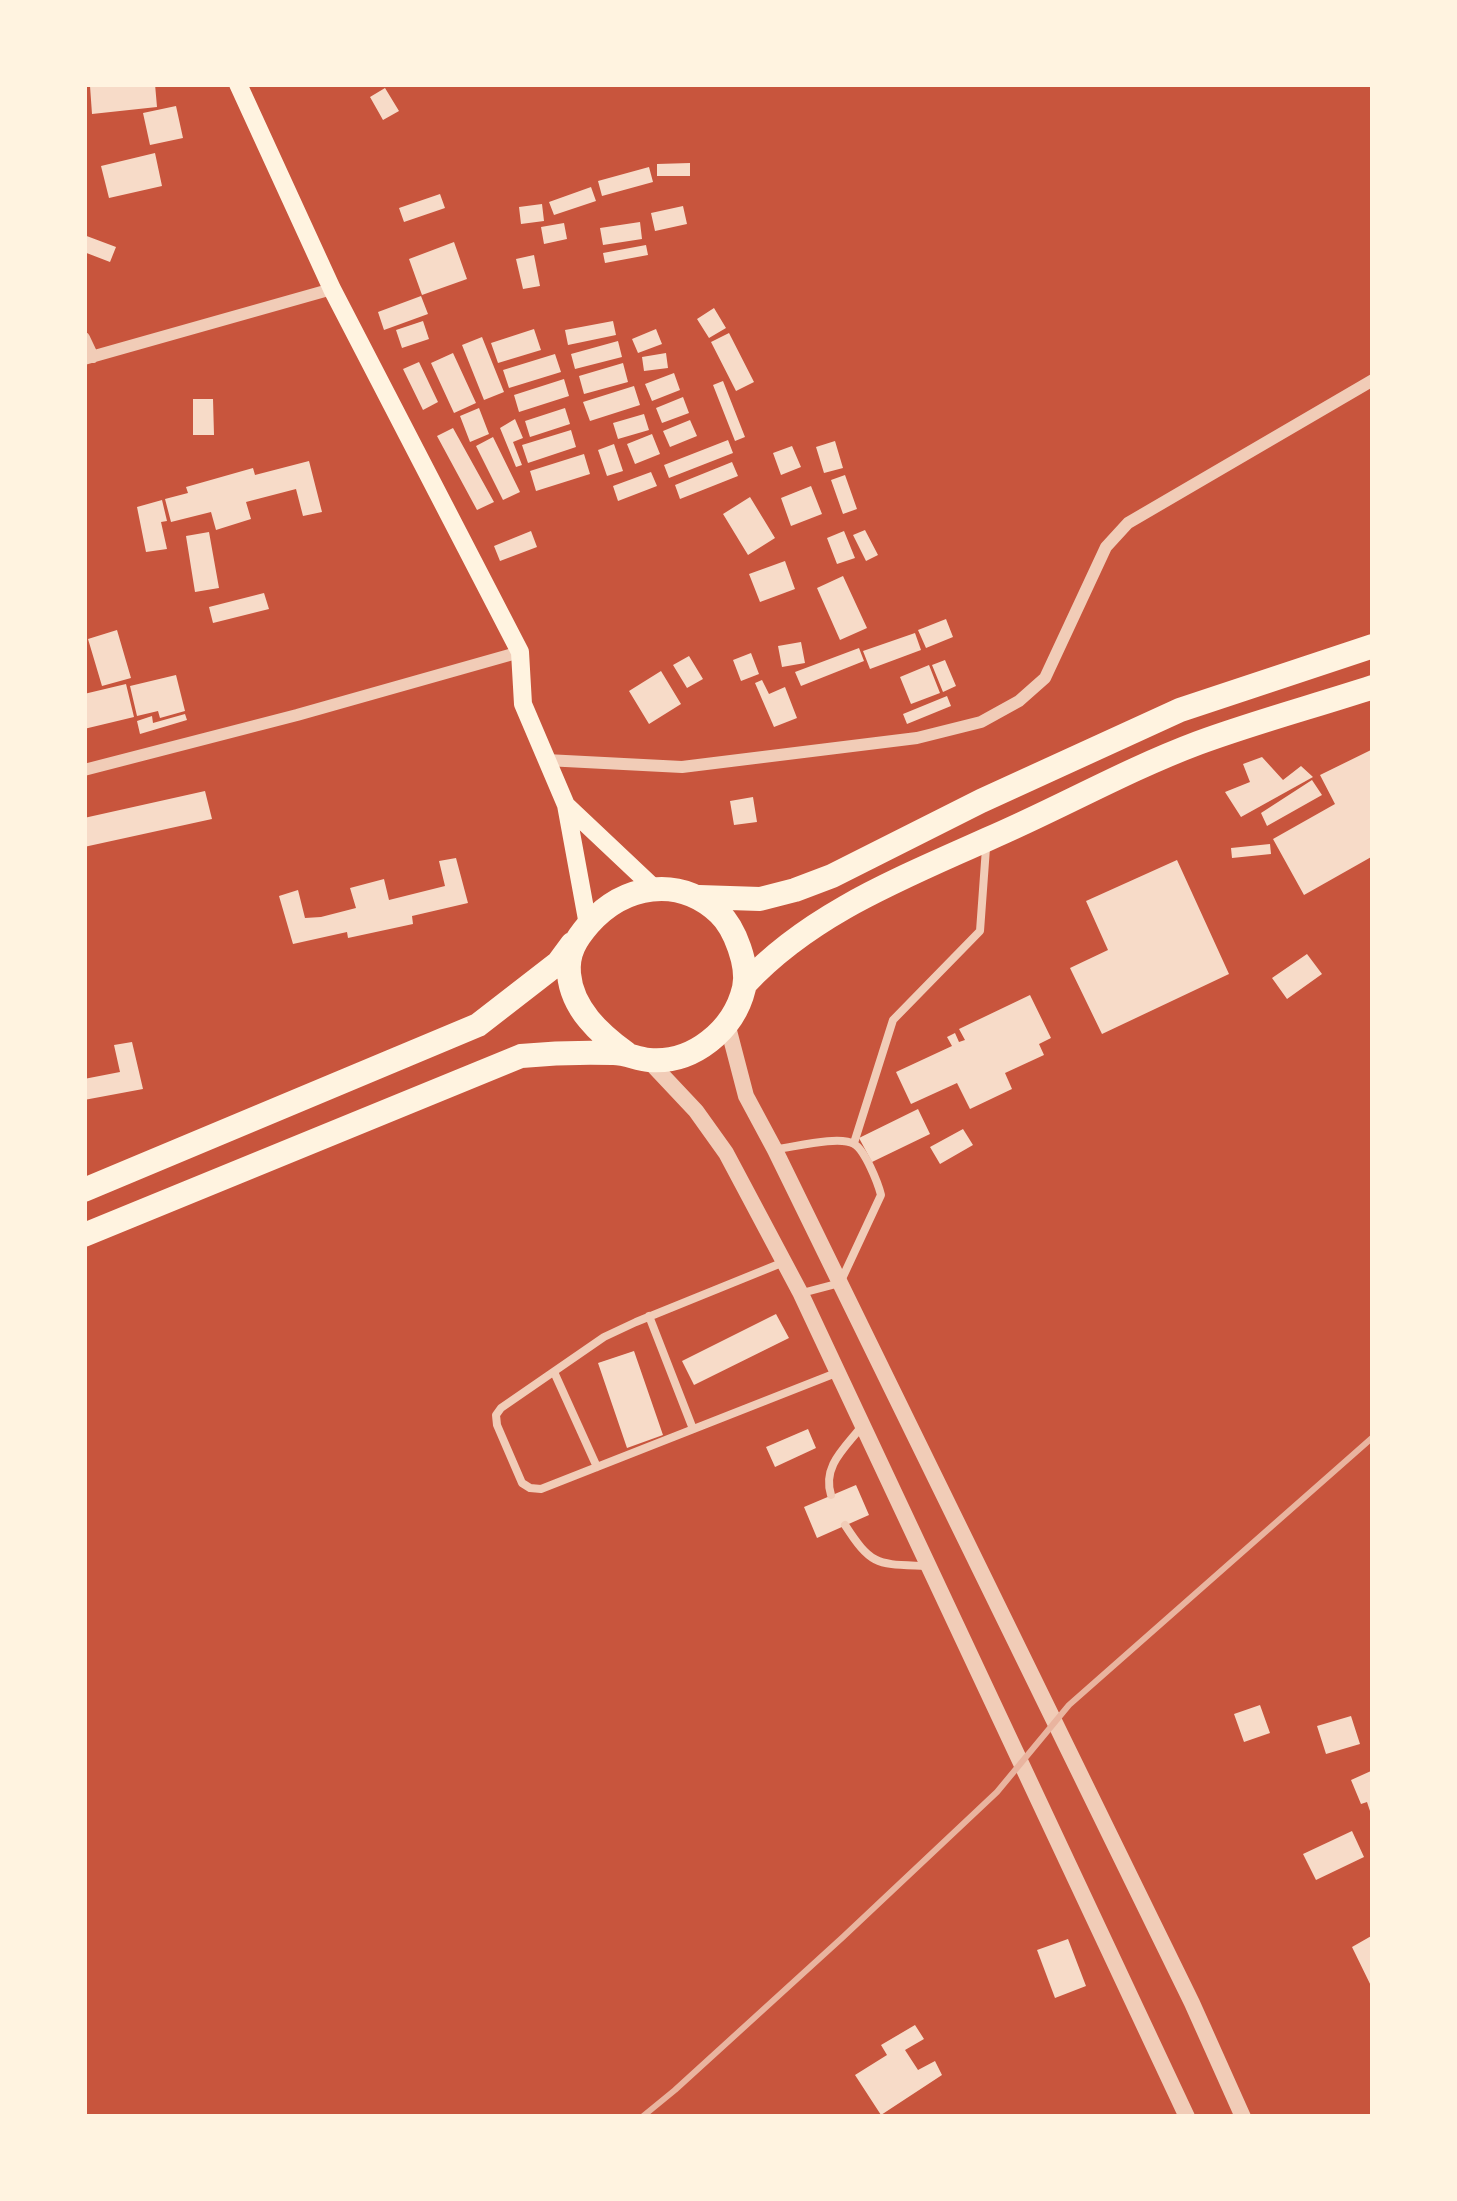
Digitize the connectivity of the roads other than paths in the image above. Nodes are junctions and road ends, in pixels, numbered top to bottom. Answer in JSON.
{"nodes":[{"id":1,"x":238,"y":84,"type":"edge"},
{"id":2,"x":332,"y":290,"type":"junction"},
{"id":3,"x":84,"y":338,"type":"edge"},
{"id":4,"x":88,"y":358,"type":"edge"},
{"id":5,"x":1373,"y":380,"type":"edge"},
{"id":6,"x":1373,"y":646,"type":"edge"},
{"id":7,"x":520,"y":652,"type":"junction"},
{"id":8,"x":1373,"y":687,"type":"edge"},
{"id":9,"x":546,"y":760,"type":"junction"},
{"id":10,"x":84,"y":770,"type":"edge"},
{"id":11,"x":566,"y":805,"type":"junction"},
{"id":12,"x":986,"y":840,"type":"junction"},
{"id":13,"x":654,"y":888,"type":"junction"},
{"id":14,"x":699,"y":898,"type":"junction"},
{"id":15,"x":580,"y":934,"type":"junction"},
{"id":16,"x":746,"y":984,"type":"junction"},
{"id":17,"x":728,"y":1027,"type":"junction"},
{"id":18,"x":637,"y":1057,"type":"junction"},
{"id":19,"x":854,"y":1143,"type":"junction"},
{"id":20,"x":775,"y":1150,"type":"junction"},
{"id":21,"x":84,"y":1190,"type":"edge"},
{"id":22,"x":84,"y":1235,"type":"edge"},
{"id":23,"x":784,"y":1262,"type":"junction"},
{"id":24,"x":840,"y":1283,"type":"junction"},
{"id":25,"x":801,"y":1294,"type":"junction"},
{"id":26,"x":649,"y":1316,"type":"junction"},
{"id":27,"x":554,"y":1372,"type":"junction"},
{"id":28,"x":837,"y":1372,"type":"junction"},
{"id":29,"x":862,"y":1426,"type":"junction"},
{"id":30,"x":693,"y":1429,"type":"junction"},
{"id":31,"x":597,"y":1467,"type":"junction"},
{"id":32,"x":831,"y":1495,"type":"dead end"},
{"id":33,"x":845,"y":1526,"type":"dead end"},
{"id":34,"x":927,"y":1566,"type":"junction"},
{"id":35,"x":1186,"y":2117,"type":"edge"},
{"id":36,"x":1243,"y":2117,"type":"edge"}],
"edges":[{"from":1,"to":2,"type":"main road"},
{"from":2,"to":4,"type":"street"},
{"from":2,"to":7,"type":"main road"},
{"from":3,"to":4,"type":"street"},
{"from":5,"to":9,"type":"street"},
{"from":6,"to":14,"type":"highway"},
{"from":7,"to":9,"type":"main road"},
{"from":7,"to":10,"type":"street"},
{"from":8,"to":12,"type":"highway"},
{"from":9,"to":11,"type":"main road"},
{"from":11,"to":13,"type":"main road"},
{"from":11,"to":15,"type":"main road"},
{"from":12,"to":16,"type":"highway"},
{"from":12,"to":19,"type":"lane"},
{"from":13,"to":14,"type":"highway"},
{"from":13,"to":15,"type":"highway"},
{"from":14,"to":16,"type":"highway"},
{"from":15,"to":18,"type":"highway"},
{"from":15,"to":21,"type":"highway"},
{"from":16,"to":17,"type":"highway"},
{"from":17,"to":18,"type":"highway"},
{"from":17,"to":20,"type":"street"},
{"from":18,"to":22,"type":"highway"},
{"from":18,"to":23,"type":"street"},
{"from":19,"to":20,"type":"lane"},
{"from":19,"to":24,"type":"lane"},
{"from":20,"to":24,"type":"street"},
{"from":23,"to":25,"type":"street"},
{"from":23,"to":26,"type":"lane"},
{"from":24,"to":25,"type":"lane"},
{"from":24,"to":36,"type":"street"},
{"from":25,"to":28,"type":"street"},
{"from":26,"to":27,"type":"lane"},
{"from":26,"to":30,"type":"lane"},
{"from":27,"to":31,"type":"lane"},
{"from":27,"to":31,"type":"lane"},
{"from":28,"to":29,"type":"street"},
{"from":28,"to":30,"type":"lane"},
{"from":29,"to":32,"type":"lane"},
{"from":29,"to":34,"type":"street"},
{"from":30,"to":31,"type":"lane"},
{"from":33,"to":34,"type":"lane"},
{"from":34,"to":35,"type":"street"}]}
